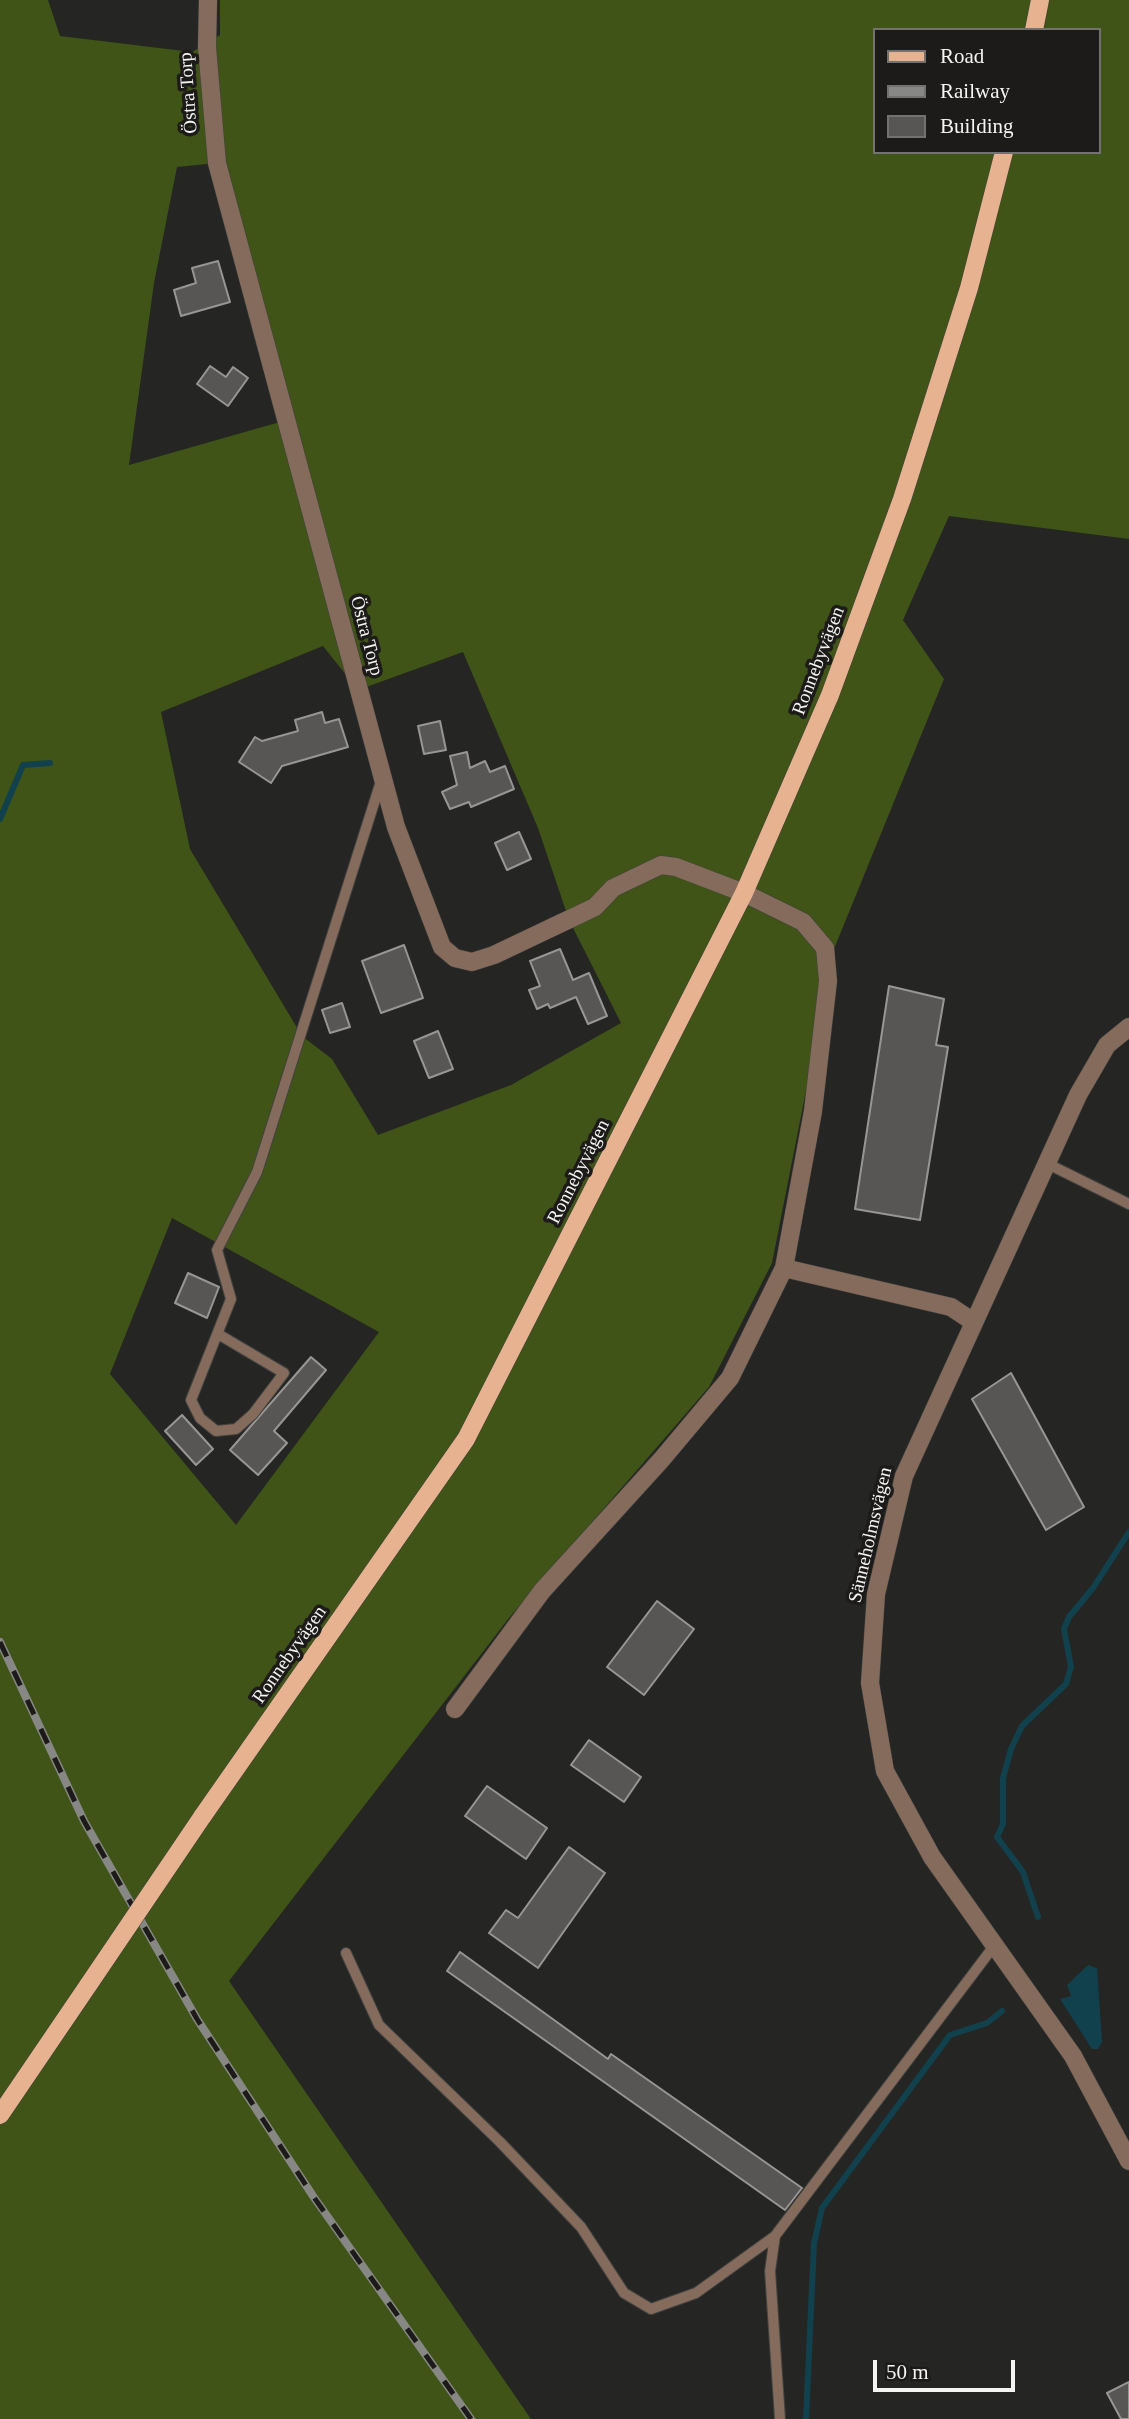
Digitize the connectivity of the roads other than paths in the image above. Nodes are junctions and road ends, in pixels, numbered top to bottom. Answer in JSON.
{"nodes":[{"id":1,"x":208,"y":0,"type":"edge"},
{"id":2,"x":1040,"y":0,"type":"edge"},
{"id":3,"x":1034,"y":28,"type":"edge"},
{"id":4,"x":1003,"y":154,"type":"edge"},
{"id":5,"x":383,"y":776,"type":"junction"},
{"id":6,"x":744,"y":893,"type":"junction"},
{"id":7,"x":1129,"y":1027,"type":"edge"},
{"id":8,"x":1046,"y":1163,"type":"junction"},
{"id":9,"x":1129,"y":1204,"type":"edge"},
{"id":10,"x":784,"y":1268,"type":"junction"},
{"id":11,"x":972,"y":1321,"type":"junction"},
{"id":12,"x":218,"y":1334,"type":"junction"},
{"id":13,"x":455,"y":1709,"type":"dead end"},
{"id":14,"x":995,"y":1946,"type":"junction"},
{"id":15,"x":346,"y":1953,"type":"dead end"},
{"id":16,"x":0,"y":2115,"type":"edge"},
{"id":17,"x":1129,"y":2161,"type":"edge"},
{"id":18,"x":775,"y":2236,"type":"junction"},
{"id":19,"x":780,"y":2419,"type":"edge"}],
"edges":[{"from":1,"to":5,"type":"street","name":"Östra Torp"},
{"from":2,"to":3,"type":"main road"},
{"from":4,"to":6,"type":"main road","name":"Ronnebyvägen"},
{"from":5,"to":6,"type":"street","name":"Östra Torp"},
{"from":5,"to":12,"type":"lane"},
{"from":6,"to":10,"type":"street","name":"Östra Torp"},
{"from":6,"to":16,"type":"main road","name":"Ronnebyvägen","bridge":true},
{"from":7,"to":8,"type":"street","name":"Sänneholmsvägen"},
{"from":8,"to":9,"type":"lane"},
{"from":8,"to":11,"type":"street","name":"Sänneholmsvägen"},
{"from":10,"to":11,"type":"street"},
{"from":10,"to":13,"type":"street","name":"Östra Torp"},
{"from":11,"to":14,"type":"street","name":"Sänneholmsvägen"},
{"from":12,"to":12,"type":"lane"},
{"from":14,"to":17,"type":"street","name":"Sänneholmsvägen"},
{"from":14,"to":18,"type":"lane"},
{"from":15,"to":18,"type":"lane"},
{"from":18,"to":19,"type":"lane"}]}
